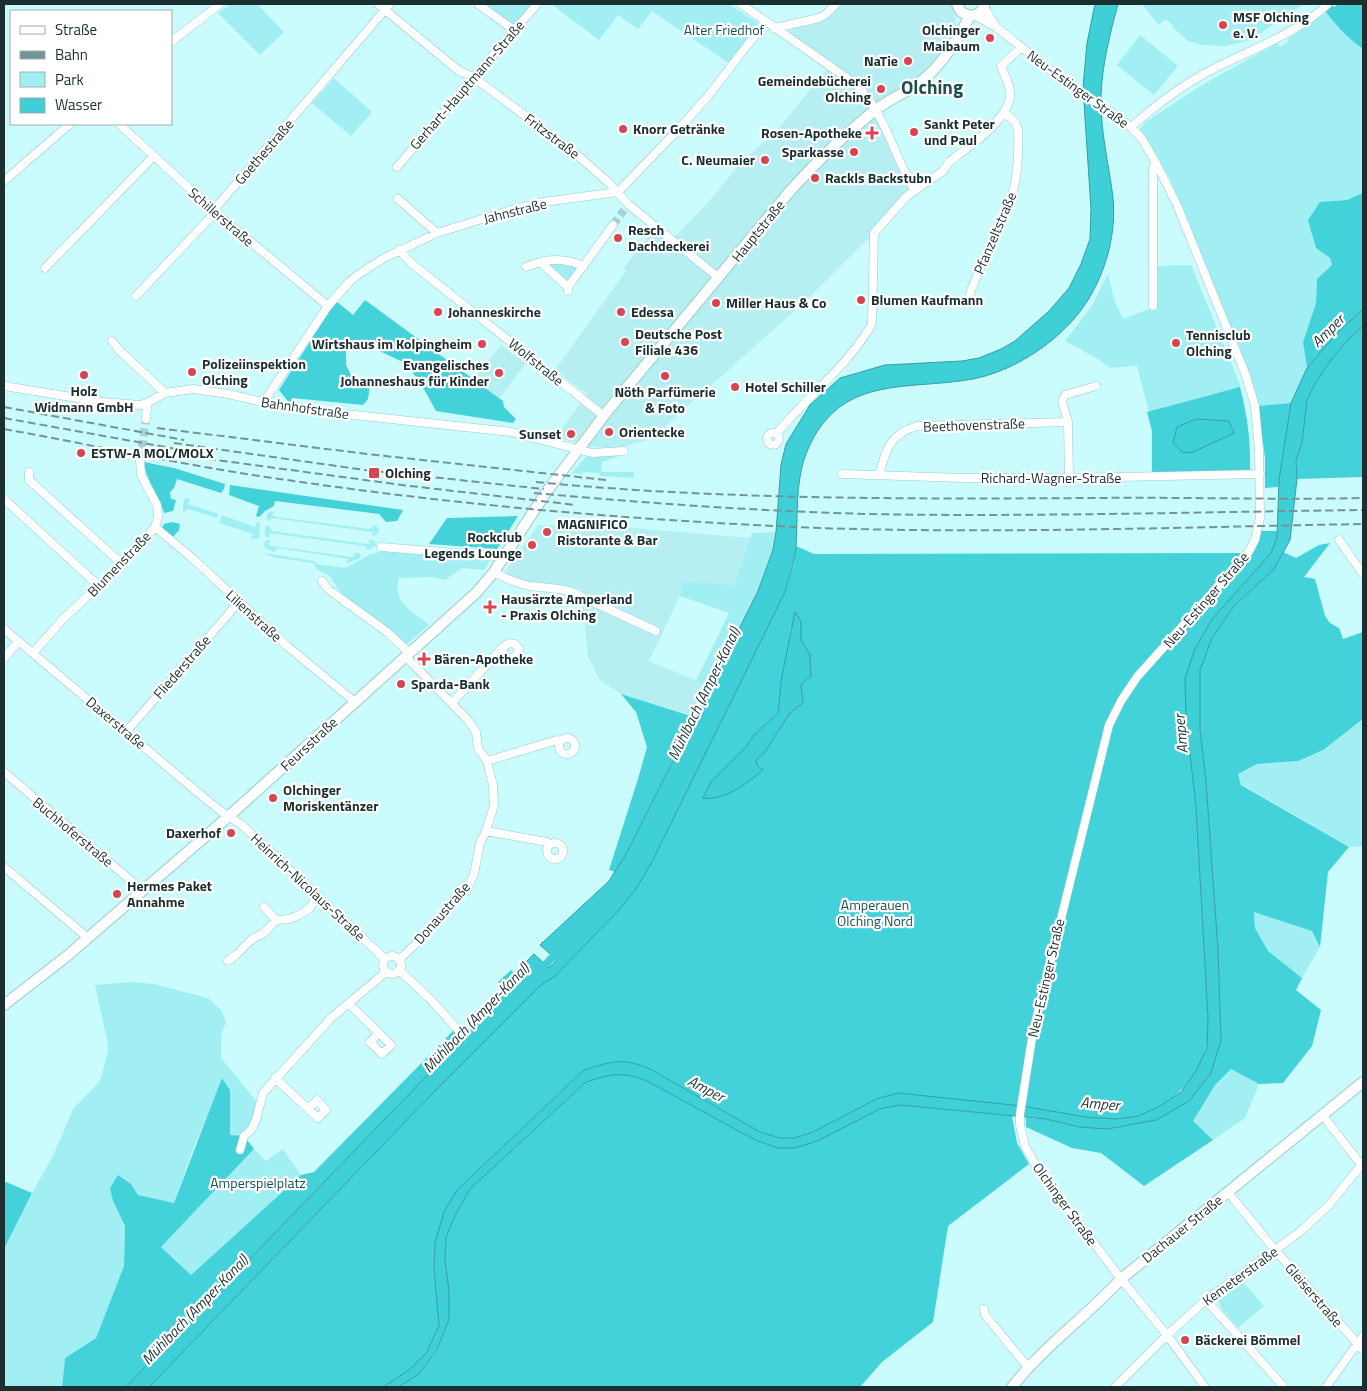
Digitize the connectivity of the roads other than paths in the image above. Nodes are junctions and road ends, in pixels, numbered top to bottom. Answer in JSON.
{"nodes":[{"id":1,"x":220,"y":4,"type":"edge"},
{"id":2,"x":378,"y":4,"type":"edge"},
{"id":3,"x":478,"y":4,"type":"edge"},
{"id":4,"x":538,"y":4,"type":"edge"},
{"id":5,"x":741,"y":4,"type":"edge"},
{"id":6,"x":836,"y":4,"type":"edge"},
{"id":7,"x":1328,"y":4,"type":"edge"},
{"id":8,"x":984,"y":6,"type":"edge"},
{"id":9,"x":387,"y":7,"type":"edge"},
{"id":10,"x":966,"y":12,"type":"edge"},
{"id":11,"x":766,"y":21,"type":"junction"},
{"id":12,"x":996,"y":27,"type":"junction"},
{"id":13,"x":775,"y":28,"type":"junction"},
{"id":14,"x":514,"y":30,"type":"junction"},
{"id":15,"x":172,"y":41,"type":"edge"},
{"id":16,"x":1022,"y":48,"type":"junction"},
{"id":17,"x":473,"y":77,"type":"junction"},
{"id":18,"x":876,"y":109,"type":"junction"},
{"id":19,"x":1004,"y":112,"type":"junction"},
{"id":20,"x":69,"y":125,"type":"edge"},
{"id":21,"x":120,"y":125,"type":"edge"},
{"id":22,"x":1130,"y":127,"type":"junction"},
{"id":23,"x":153,"y":157,"type":"junction"},
{"id":24,"x":1156,"y":163,"type":"junction"},
{"id":25,"x":397,"y":167,"type":"dead end"},
{"id":26,"x":4,"y":181,"type":"edge"},
{"id":27,"x":914,"y":190,"type":"junction"},
{"id":28,"x":618,"y":192,"type":"junction"},
{"id":29,"x":398,"y":199,"type":"dead end"},
{"id":30,"x":215,"y":212,"type":"junction"},
{"id":31,"x":613,"y":225,"type":"tunnel mouth"},
{"id":32,"x":437,"y":233,"type":"junction"},
{"id":33,"x":399,"y":250,"type":"junction"},
{"id":34,"x":540,"y":262,"type":"junction"},
{"id":35,"x":584,"y":266,"type":"junction"},
{"id":36,"x":526,"y":267,"type":"dead end"},
{"id":37,"x":45,"y":268,"type":"dead end"},
{"id":38,"x":719,"y":278,"type":"junction"},
{"id":39,"x":136,"y":296,"type":"dead end"},
{"id":40,"x":968,"y":298,"type":"dead end"},
{"id":41,"x":328,"y":306,"type":"junction"},
{"id":42,"x":1153,"y":306,"type":"dead end"},
{"id":43,"x":112,"y":341,"type":"dead end"},
{"id":44,"x":4,"y":386,"type":"edge"},
{"id":45,"x":1096,"y":386,"type":"dead end"},
{"id":46,"x":165,"y":393,"type":"junction"},
{"id":47,"x":147,"y":403,"type":"junction"},
{"id":48,"x":263,"y":403,"type":"junction"},
{"id":49,"x":604,"y":416,"type":"junction"},
{"id":50,"x":146,"y":419,"type":"tunnel mouth"},
{"id":51,"x":1068,"y":422,"type":"junction"},
{"id":52,"x":776,"y":433,"type":"dead end"},
{"id":53,"x":579,"y":449,"type":"junction"},
{"id":54,"x":624,"y":451,"type":"dead end"},
{"id":55,"x":140,"y":460,"type":"tunnel mouth"},
{"id":56,"x":29,"y":472,"type":"dead end"},
{"id":57,"x":842,"y":474,"type":"dead end"},
{"id":58,"x":1260,"y":474,"type":"junction"},
{"id":59,"x":880,"y":475,"type":"junction"},
{"id":60,"x":1069,"y":478,"type":"junction"},
{"id":61,"x":4,"y":499,"type":"edge"},
{"id":62,"x":155,"y":527,"type":"junction"},
{"id":63,"x":1338,"y":540,"type":"dead end"},
{"id":64,"x":382,"y":547,"type":"dead end"},
{"id":65,"x":505,"y":557,"type":"junction"},
{"id":66,"x":122,"y":564,"type":"junction"},
{"id":67,"x":494,"y":572,"type":"junction"},
{"id":68,"x":1363,"y":574,"type":"edge"},
{"id":69,"x":322,"y":581,"type":"dead end"},
{"id":70,"x":100,"y":586,"type":"junction"},
{"id":71,"x":239,"y":602,"type":"junction"},
{"id":72,"x":4,"y":629,"type":"edge"},
{"id":73,"x":656,"y":632,"type":"dead end"},
{"id":74,"x":19,"y":641,"type":"junction"},
{"id":75,"x":503,"y":647,"type":"dead end"},
{"id":76,"x":33,"y":652,"type":"junction"},
{"id":77,"x":406,"y":653,"type":"junction"},
{"id":78,"x":4,"y":658,"type":"edge"},
{"id":79,"x":355,"y":702,"type":"junction"},
{"id":80,"x":452,"y":702,"type":"junction"},
{"id":81,"x":126,"y":732,"type":"junction"},
{"id":82,"x":560,"y":741,"type":"dead end"},
{"id":83,"x":486,"y":761,"type":"junction"},
{"id":84,"x":4,"y":772,"type":"edge"},
{"id":85,"x":229,"y":816,"type":"junction"},
{"id":86,"x":486,"y":831,"type":"junction"},
{"id":87,"x":550,"y":845,"type":"dead end"},
{"id":88,"x":4,"y":867,"type":"edge"},
{"id":89,"x":143,"y":891,"type":"junction"},
{"id":90,"x":318,"y":897,"type":"junction"},
{"id":91,"x":264,"y":907,"type":"dead end"},
{"id":92,"x":276,"y":920,"type":"junction"},
{"id":93,"x":88,"y":938,"type":"junction"},
{"id":94,"x":385,"y":959,"type":"junction"},
{"id":95,"x":399,"y":960,"type":"junction"},
{"id":96,"x":228,"y":961,"type":"dead end"},
{"id":97,"x":399,"y":970,"type":"junction"},
{"id":98,"x":386,"y":972,"type":"junction"},
{"id":99,"x":349,"y":1004,"type":"junction"},
{"id":100,"x":4,"y":1005,"type":"edge"},
{"id":101,"x":379,"y":1033,"type":"dead end"},
{"id":102,"x":461,"y":1033,"type":"dead end"},
{"id":103,"x":276,"y":1078,"type":"junction"},
{"id":104,"x":1363,"y":1082,"type":"edge"},
{"id":105,"x":309,"y":1109,"type":"dead end"},
{"id":106,"x":1323,"y":1116,"type":"junction"},
{"id":107,"x":1020,"y":1123,"type":"joint"},
{"id":108,"x":240,"y":1150,"type":"dead end"},
{"id":109,"x":1363,"y":1165,"type":"edge"},
{"id":110,"x":1228,"y":1192,"type":"junction"},
{"id":111,"x":1275,"y":1250,"type":"junction"},
{"id":112,"x":1121,"y":1279,"type":"junction"},
{"id":113,"x":1206,"y":1300,"type":"junction"},
{"id":114,"x":984,"y":1309,"type":"dead end"},
{"id":115,"x":1167,"y":1335,"type":"junction"},
{"id":116,"x":1363,"y":1336,"type":"edge"},
{"id":117,"x":1357,"y":1344,"type":"junction"},
{"id":118,"x":1363,"y":1350,"type":"edge"},
{"id":119,"x":1028,"y":1367,"type":"junction"},
{"id":120,"x":1012,"y":1387,"type":"edge"},
{"id":121,"x":1115,"y":1387,"type":"edge"},
{"id":122,"x":1205,"y":1387,"type":"edge"},
{"id":123,"x":1284,"y":1387,"type":"edge"},
{"id":124,"x":1326,"y":1387,"type":"edge"}],
"edges":[{"from":1,"to":15,"type":"street"},
{"from":2,"to":9,"type":"street","name":"Fritzstraße"},
{"from":3,"to":14,"type":"street"},
{"from":4,"to":14,"type":"street","name":"Gerhart-Hauptmann-Straße"},
{"from":5,"to":11,"type":"street"},
{"from":6,"to":13,"type":"street"},
{"from":7,"to":22,"type":"street"},
{"from":8,"to":10,"type":"street"},
{"from":8,"to":12,"type":"street","name":"Neu-Estinger Straße"},
{"from":9,"to":17,"type":"street","name":"Fritzstraße"},
{"from":9,"to":30,"type":"street","name":"Goethestraße"},
{"from":10,"to":12,"type":"street","name":"Neu-Estinger Straße"},
{"from":10,"to":18,"type":"street","name":"Hauptstraße"},
{"from":11,"to":13,"type":"street"},
{"from":11,"to":28,"type":"street"},
{"from":12,"to":16,"type":"street","name":"Neu-Estinger Straße"},
{"from":13,"to":18,"type":"street"},
{"from":14,"to":17,"type":"street","name":"Gerhart-Hauptmann-Straße"},
{"from":16,"to":19,"type":"street"},
{"from":16,"to":22,"type":"street","name":"Neu-Estinger Straße"},
{"from":17,"to":25,"type":"street","name":"Gerhart-Hauptmann-Straße"},
{"from":17,"to":28,"type":"street","name":"Fritzstraße"},
{"from":18,"to":27,"type":"street"},
{"from":18,"to":38,"type":"street","name":"Hauptstraße"},
{"from":19,"to":27,"type":"street"},
{"from":19,"to":40,"type":"street","name":"Pfanzeltstraße"},
{"from":20,"to":26,"type":"street"},
{"from":21,"to":23,"type":"street","name":"Schillerstraße"},
{"from":22,"to":24,"type":"street","name":"Neu-Estinger Straße"},
{"from":23,"to":30,"type":"street","name":"Schillerstraße"},
{"from":23,"to":37,"type":"street"},
{"from":24,"to":42,"type":"street"},
{"from":24,"to":58,"type":"street","name":"Neu-Estinger Straße"},
{"from":27,"to":52,"type":"street"},
{"from":28,"to":32,"type":"street","name":"Jahnstraße"},
{"from":28,"to":38,"type":"street","name":"Fritzstraße"},
{"from":29,"to":32,"type":"street"},
{"from":30,"to":39,"type":"street","name":"Goethestraße"},
{"from":30,"to":41,"type":"street","name":"Schillerstraße"},
{"from":31,"to":35,"type":"street"},
{"from":32,"to":33,"type":"street","name":"Jahnstraße"},
{"from":33,"to":41,"type":"street","name":"Jahnstraße"},
{"from":33,"to":49,"type":"street","name":"Wolfstraße"},
{"from":34,"to":35,"type":"street"},
{"from":34,"to":35,"type":"street"},
{"from":34,"to":36,"type":"street"},
{"from":38,"to":49,"type":"street","name":"Hauptstraße"},
{"from":41,"to":48,"type":"street","name":"Jahnstraße"},
{"from":43,"to":46,"type":"street"},
{"from":44,"to":47,"type":"street","name":"Bahnhofstraße"},
{"from":45,"to":51,"type":"street"},
{"from":46,"to":47,"type":"street","name":"Bahnhofstraße"},
{"from":46,"to":48,"type":"street","name":"Bahnhofstraße"},
{"from":47,"to":50,"type":"street"},
{"from":48,"to":53,"type":"street","name":"Bahnhofstraße"},
{"from":49,"to":53,"type":"street","name":"Hauptstraße"},
{"from":51,"to":59,"type":"street","name":"Beethovenstraße"},
{"from":51,"to":60,"type":"street"},
{"from":53,"to":54,"type":"street"},
{"from":53,"to":65,"type":"street","name":"Feursstraße"},
{"from":55,"to":62,"type":"street","name":"Blumenstraße"},
{"from":56,"to":66,"type":"street"},
{"from":57,"to":59,"type":"street","name":"Richard-Wagner-Straße"},
{"from":58,"to":60,"type":"street","name":"Richard-Wagner-Straße"},
{"from":58,"to":107,"type":"street","name":"Neu-Estinger Straße"},
{"from":59,"to":60,"type":"street","name":"Richard-Wagner-Straße"},
{"from":61,"to":70,"type":"street"},
{"from":62,"to":66,"type":"street","name":"Blumenstraße"},
{"from":62,"to":71,"type":"street","name":"Lilienstraße"},
{"from":63,"to":68,"type":"street"},
{"from":64,"to":65,"type":"street"},
{"from":65,"to":67,"type":"street","name":"Feursstraße"},
{"from":66,"to":70,"type":"street","name":"Blumenstraße"},
{"from":67,"to":73,"type":"street"},
{"from":67,"to":77,"type":"street","name":"Feursstraße"},
{"from":69,"to":77,"type":"street","name":"Donaustraße"},
{"from":70,"to":76,"type":"street","name":"Blumenstraße"},
{"from":71,"to":79,"type":"street","name":"Lilienstraße"},
{"from":71,"to":81,"type":"street","name":"Fliederstraße"},
{"from":72,"to":74,"type":"street","name":"Daxerstraße"},
{"from":74,"to":76,"type":"street","name":"Daxerstraße"},
{"from":74,"to":78,"type":"street"},
{"from":75,"to":80,"type":"street"},
{"from":76,"to":81,"type":"street","name":"Daxerstraße"},
{"from":77,"to":79,"type":"street","name":"Feursstraße"},
{"from":77,"to":80,"type":"street","name":"Donaustraße"},
{"from":79,"to":85,"type":"street","name":"Feursstraße"},
{"from":80,"to":83,"type":"street","name":"Donaustraße"},
{"from":81,"to":85,"type":"street","name":"Daxerstraße"},
{"from":82,"to":83,"type":"street"},
{"from":83,"to":86,"type":"street","name":"Donaustraße"},
{"from":84,"to":89,"type":"street","name":"Buchhoferstraße"},
{"from":85,"to":89,"type":"street","name":"Feursstraße"},
{"from":85,"to":90,"type":"street","name":"Heinrich-Nicolaus-Straße"},
{"from":86,"to":87,"type":"street"},
{"from":86,"to":95,"type":"street","name":"Donaustraße"},
{"from":88,"to":93,"type":"street"},
{"from":89,"to":93,"type":"street","name":"Feursstraße"},
{"from":90,"to":92,"type":"street"},
{"from":90,"to":94,"type":"street","name":"Heinrich-Nicolaus-Straße"},
{"from":91,"to":92,"type":"street"},
{"from":92,"to":96,"type":"street"},
{"from":93,"to":100,"type":"street","name":"Feursstraße"},
{"from":94,"to":95,"type":"street"},
{"from":94,"to":98,"type":"street"},
{"from":95,"to":97,"type":"street"},
{"from":97,"to":98,"type":"street"},
{"from":97,"to":102,"type":"street"},
{"from":98,"to":99,"type":"street"},
{"from":99,"to":101,"type":"street"},
{"from":99,"to":103,"type":"street"},
{"from":103,"to":105,"type":"street"},
{"from":103,"to":108,"type":"street"},
{"from":104,"to":106,"type":"street","name":"Dachauer Straße"},
{"from":106,"to":109,"type":"street"},
{"from":106,"to":110,"type":"street","name":"Dachauer Straße"},
{"from":107,"to":112,"type":"street","name":"Olchinger Straße"},
{"from":109,"to":111,"type":"street","name":"Kemeterstraße"},
{"from":110,"to":111,"type":"street","name":"Gleiserstraße"},
{"from":110,"to":112,"type":"street","name":"Dachauer Straße"},
{"from":111,"to":113,"type":"street","name":"Kemeterstraße"},
{"from":111,"to":117,"type":"street","name":"Gleiserstraße"},
{"from":112,"to":115,"type":"street","name":"Olchinger Straße"},
{"from":112,"to":119,"type":"street","name":"Dachauer Straße"},
{"from":113,"to":115,"type":"street","name":"Kemeterstraße"},
{"from":113,"to":123,"type":"street"},
{"from":114,"to":119,"type":"street"},
{"from":115,"to":121,"type":"street","name":"Kemeterstraße"},
{"from":115,"to":122,"type":"street","name":"Olchinger Straße"},
{"from":116,"to":117,"type":"street"},
{"from":117,"to":118,"type":"street","name":"Gleiserstraße"},
{"from":117,"to":124,"type":"street"},
{"from":119,"to":120,"type":"street","name":"Dachauer Straße"}]}
